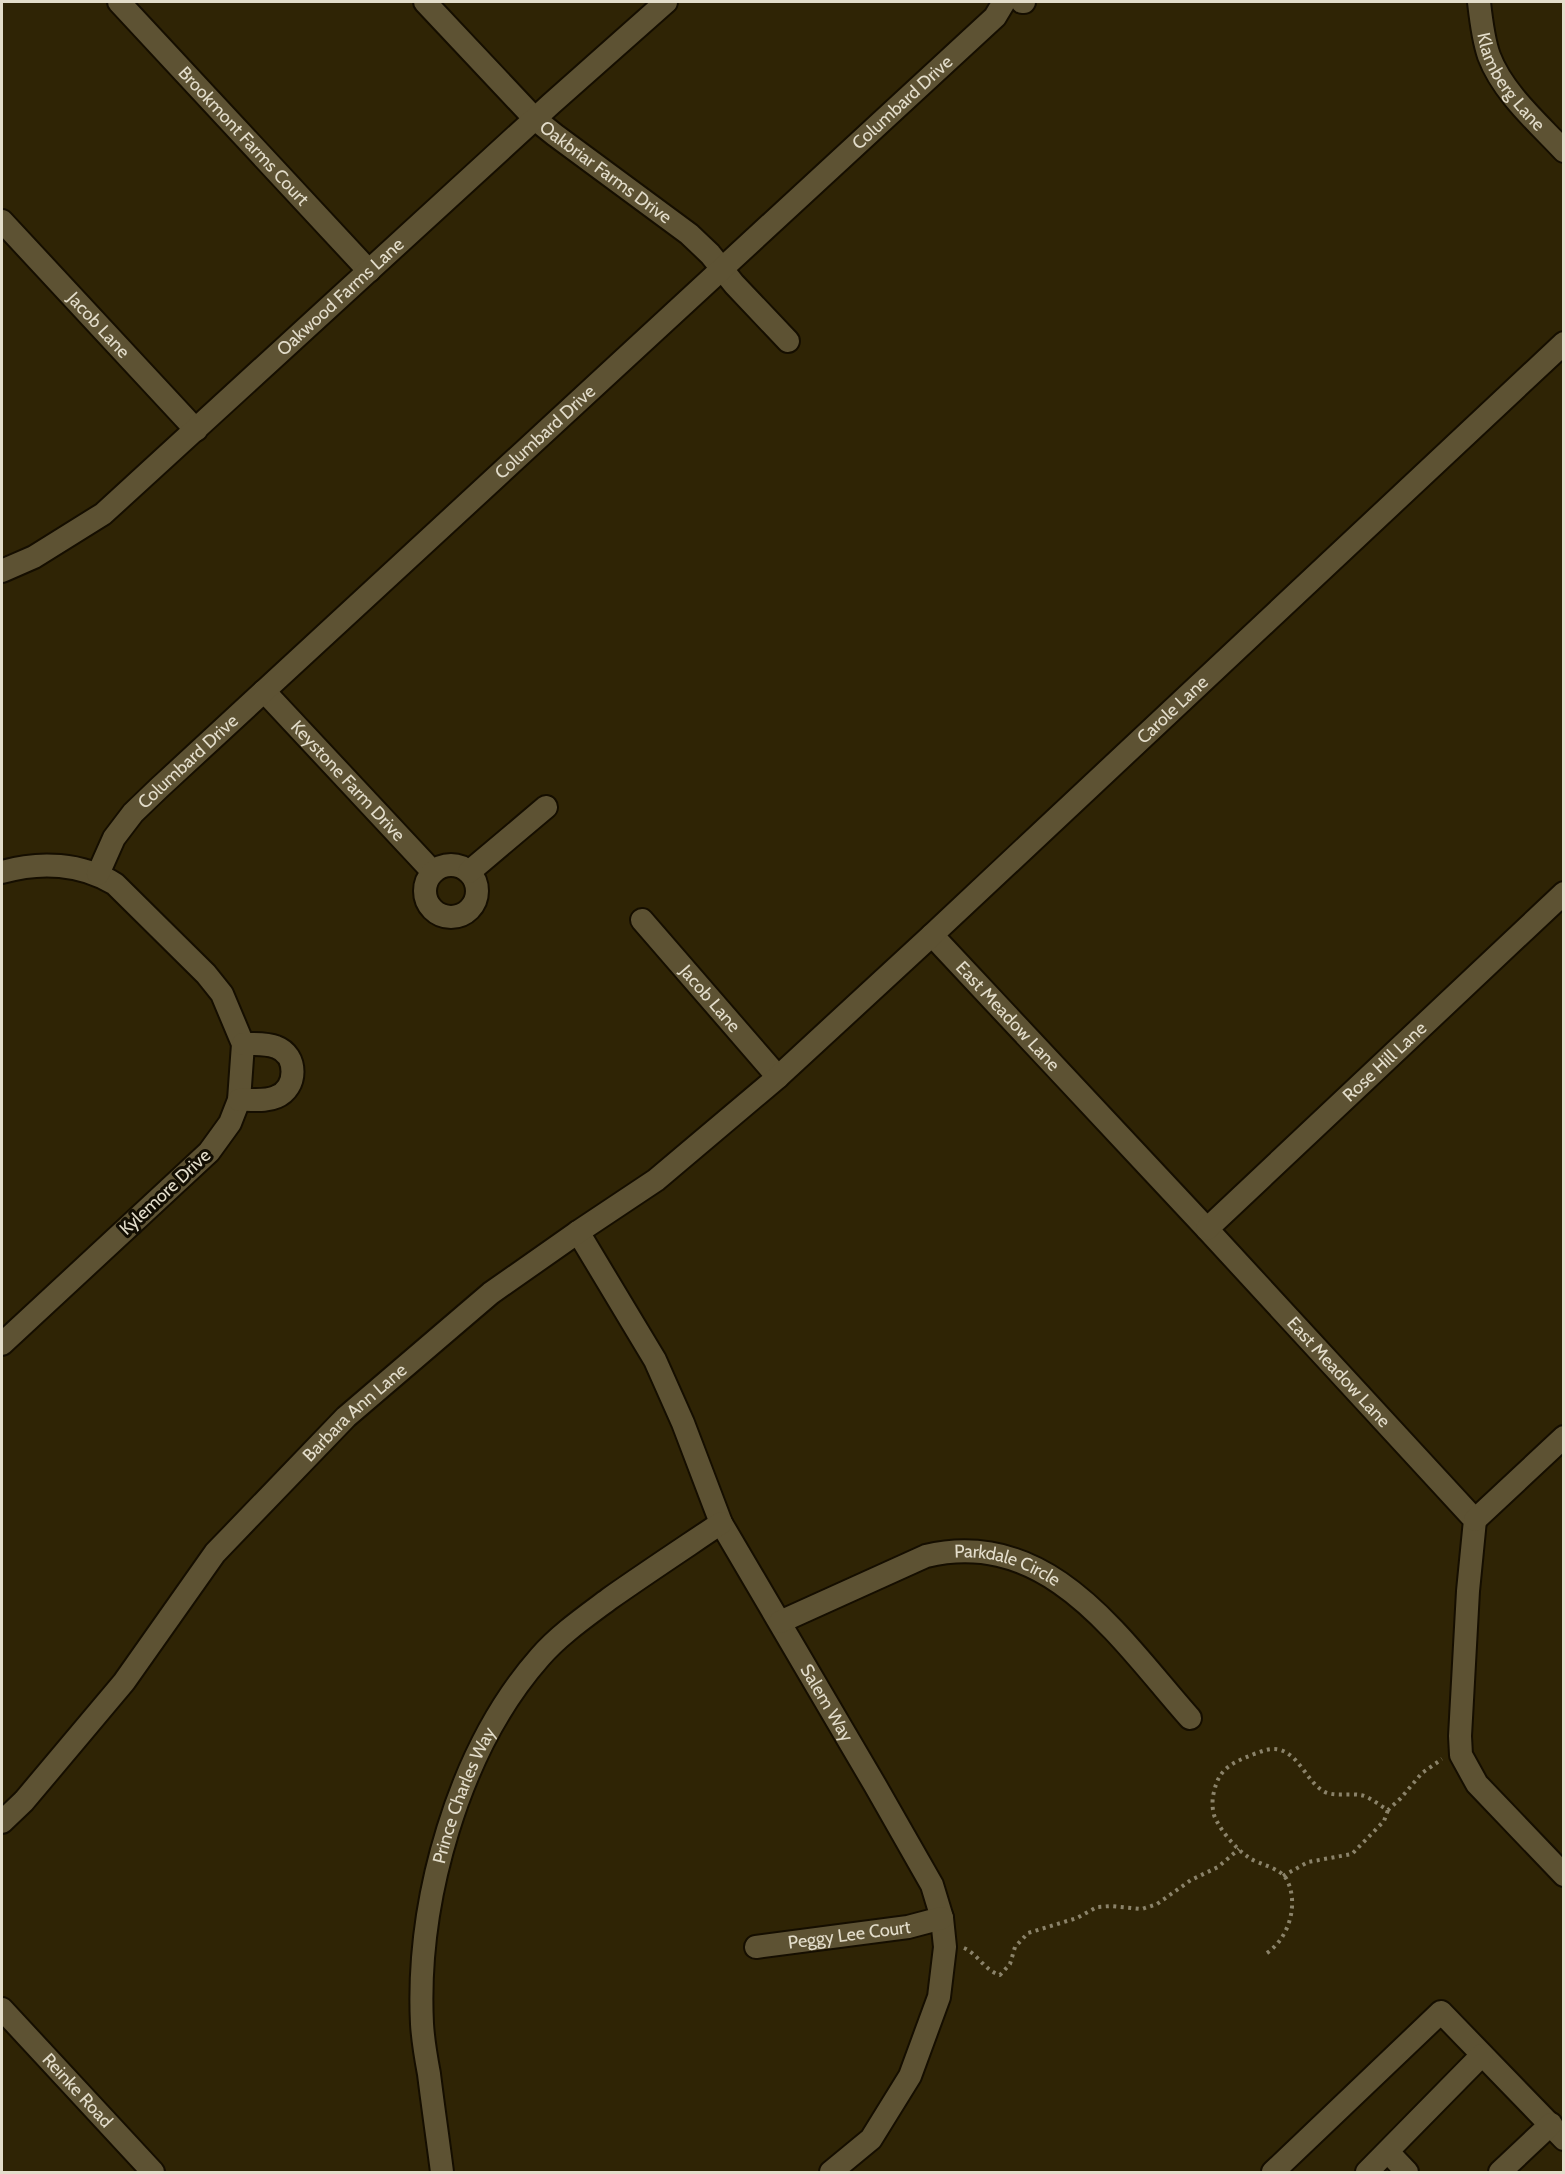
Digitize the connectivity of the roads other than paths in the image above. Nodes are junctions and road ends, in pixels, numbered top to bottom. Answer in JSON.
{"nodes":[{"id":1,"x":119,"y":2,"type":"edge"},
{"id":2,"x":425,"y":2,"type":"edge"},
{"id":3,"x":666,"y":2,"type":"edge"},
{"id":4,"x":1004,"y":2,"type":"edge"},
{"id":5,"x":1479,"y":2,"type":"edge"},
{"id":6,"x":535,"y":119,"type":"junction"},
{"id":7,"x":1563,"y":151,"type":"edge"},
{"id":8,"x":2,"y":221,"type":"edge"},
{"id":9,"x":722,"y":269,"type":"junction"},
{"id":10,"x":369,"y":271,"type":"junction"},
{"id":11,"x":788,"y":341,"type":"dead end"},
{"id":12,"x":1563,"y":342,"type":"edge"},
{"id":13,"x":196,"y":430,"type":"junction"},
{"id":14,"x":2,"y":571,"type":"edge"},
{"id":15,"x":264,"y":691,"type":"junction"},
{"id":16,"x":546,"y":807,"type":"dead end"},
{"id":17,"x":2,"y":872,"type":"edge"},
{"id":18,"x":433,"y":872,"type":"junction"},
{"id":19,"x":469,"y":872,"type":"junction"},
{"id":20,"x":98,"y":874,"type":"junction"},
{"id":21,"x":1563,"y":893,"type":"edge"},
{"id":22,"x":642,"y":920,"type":"dead end"},
{"id":23,"x":932,"y":935,"type":"junction"},
{"id":24,"x":243,"y":1044,"type":"junction"},
{"id":25,"x":778,"y":1077,"type":"junction"},
{"id":26,"x":239,"y":1100,"type":"junction"},
{"id":27,"x":1207,"y":1229,"type":"junction"},
{"id":28,"x":578,"y":1232,"type":"junction"},
{"id":29,"x":2,"y":1344,"type":"edge"},
{"id":30,"x":1563,"y":1437,"type":"edge"},
{"id":31,"x":1475,"y":1520,"type":"junction"},
{"id":32,"x":721,"y":1523,"type":"junction"},
{"id":33,"x":780,"y":1622,"type":"junction"},
{"id":34,"x":1190,"y":1718,"type":"dead end"},
{"id":35,"x":2,"y":1822,"type":"edge"},
{"id":36,"x":1563,"y":1875,"type":"edge"},
{"id":37,"x":942,"y":1918,"type":"junction"},
{"id":38,"x":756,"y":1947,"type":"dead end"},
{"id":39,"x":2,"y":2009,"type":"edge"},
{"id":40,"x":1482,"y":2055,"type":"junction"},
{"id":41,"x":1557,"y":2132,"type":"edge"},
{"id":42,"x":1388,"y":2152,"type":"junction"},
{"id":43,"x":153,"y":2172,"type":"edge"},
{"id":44,"x":442,"y":2172,"type":"edge"},
{"id":45,"x":831,"y":2172,"type":"edge"},
{"id":46,"x":1273,"y":2172,"type":"edge"},
{"id":47,"x":1366,"y":2172,"type":"edge"},
{"id":48,"x":1407,"y":2172,"type":"edge"},
{"id":49,"x":1500,"y":2172,"type":"edge"}],
"edges":[{"from":1,"to":10,"type":"street","name":"Brookmont Farms Court"},
{"from":2,"to":6,"type":"street","name":"Oakbriar Farms Drive"},
{"from":3,"to":6,"type":"street","name":"Oakwood Farms Lane"},
{"from":4,"to":9,"type":"street","name":"Columbard Drive"},
{"from":5,"to":7,"type":"street","name":"Klamberg Lane"},
{"from":6,"to":9,"type":"street","name":"Oakbriar Farms Drive"},
{"from":6,"to":10,"type":"street","name":"Oakwood Farms Lane"},
{"from":8,"to":13,"type":"street","name":"Jacob Lane"},
{"from":9,"to":11,"type":"street","name":"Oakbriar Farms Drive"},
{"from":9,"to":15,"type":"street","name":"Columbard Drive"},
{"from":10,"to":13,"type":"street","name":"Oakwood Farms Lane"},
{"from":12,"to":23,"type":"street","name":"Carole Lane"},
{"from":13,"to":14,"type":"street","name":"Oakwood Farms Lane"},
{"from":15,"to":18,"type":"street","name":"Keystone Farm Drive"},
{"from":15,"to":20,"type":"street","name":"Columbard Drive"},
{"from":16,"to":19,"type":"street"},
{"from":17,"to":20,"type":"street"},
{"from":18,"to":19,"type":"street"},
{"from":18,"to":19,"type":"street"},
{"from":20,"to":24,"type":"street","name":"Kylemore Drive"},
{"from":21,"to":27,"type":"street","name":"Rose Hill Lane"},
{"from":22,"to":25,"type":"street","name":"Jacob Lane"},
{"from":23,"to":25,"type":"street","name":"Carole Lane"},
{"from":23,"to":27,"type":"street","name":"East Meadow Lane"},
{"from":24,"to":26,"type":"street","name":"Kylemore Drive"},
{"from":24,"to":26,"type":"street"},
{"from":25,"to":28,"type":"street","name":"Barbara Ann Lane"},
{"from":26,"to":29,"type":"street","name":"Kylemore Drive"},
{"from":27,"to":31,"type":"street","name":"East Meadow Lane"},
{"from":28,"to":32,"type":"street","name":"Salem Way"},
{"from":28,"to":35,"type":"street","name":"Barbara Ann Lane"},
{"from":30,"to":31,"type":"street"},
{"from":31,"to":36,"type":"street"},
{"from":32,"to":33,"type":"street","name":"Salem Way"},
{"from":32,"to":44,"type":"street","name":"Prince Charles Way"},
{"from":33,"to":34,"type":"street","name":"Parkdale Circle"},
{"from":33,"to":37,"type":"street","name":"Salem Way"},
{"from":37,"to":38,"type":"street","name":"Peggy Lee Court"},
{"from":37,"to":45,"type":"street","name":"Salem Way"},
{"from":39,"to":43,"type":"street","name":"Reinke Road"},
{"from":40,"to":41,"type":"street"},
{"from":40,"to":42,"type":"street"},
{"from":40,"to":46,"type":"street"},
{"from":41,"to":49,"type":"street"},
{"from":42,"to":47,"type":"street"},
{"from":42,"to":48,"type":"street"}]}
